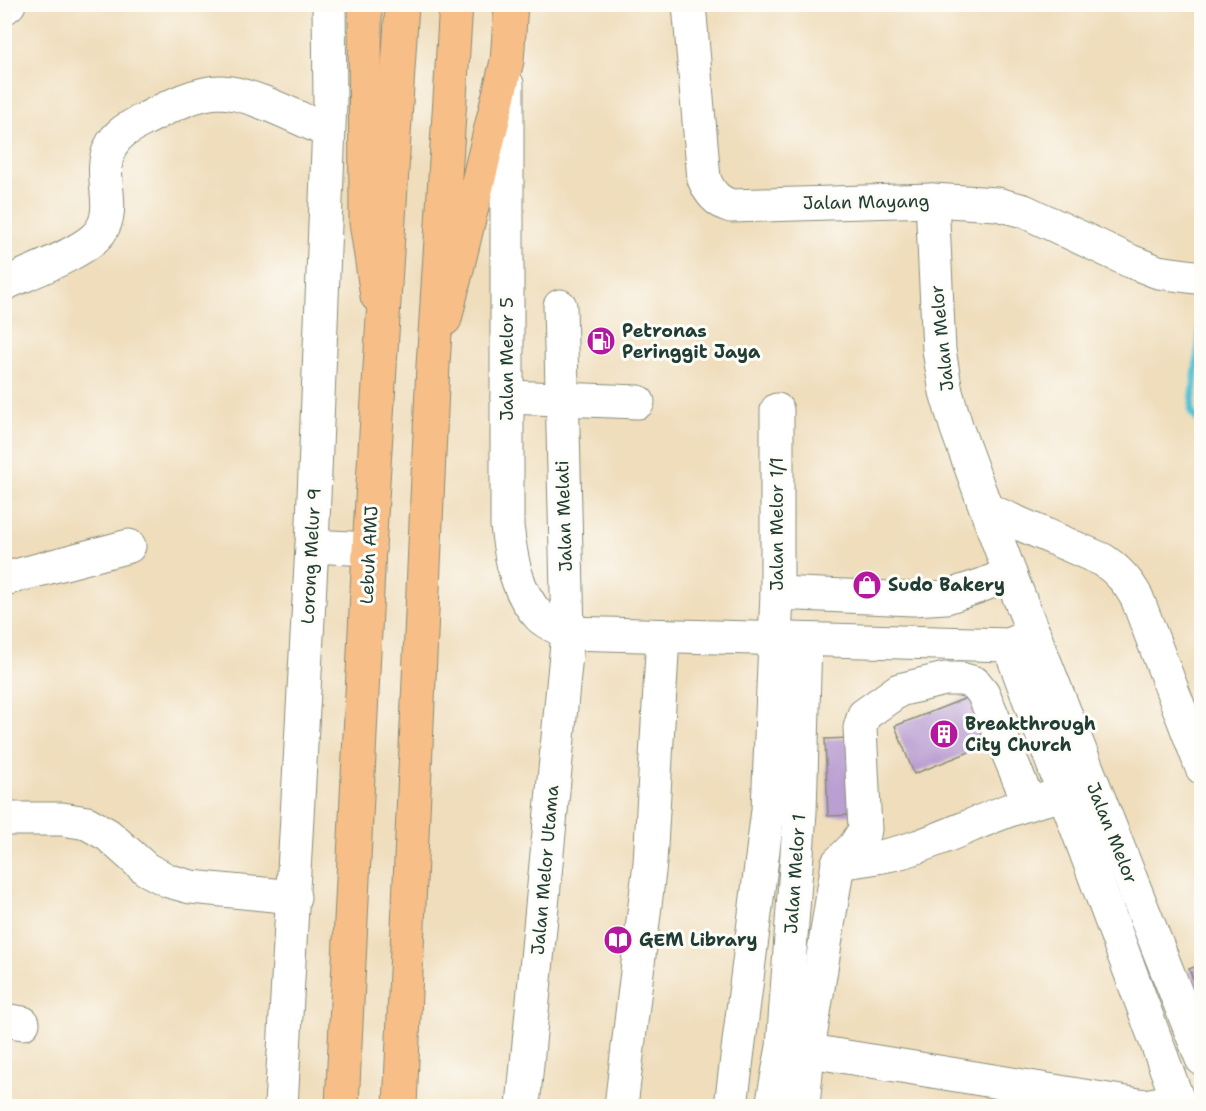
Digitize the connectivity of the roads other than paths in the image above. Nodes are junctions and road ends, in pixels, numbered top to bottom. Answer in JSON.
{"nodes":[{"id":1,"x":9,"y":4,"type":"edge"},
{"id":2,"x":329,"y":4,"type":"edge"},
{"id":3,"x":365,"y":4,"type":"edge"},
{"id":4,"x":402,"y":4,"type":"edge"},
{"id":5,"x":456,"y":4,"type":"edge"},
{"id":6,"x":511,"y":4,"type":"edge"},
{"id":7,"x":689,"y":4,"type":"edge"},
{"id":8,"x":4,"y":8,"type":"edge"},
{"id":9,"x":507,"y":61,"type":"junction"},
{"id":10,"x":364,"y":108,"type":"junction"},
{"id":11,"x":329,"y":116,"type":"junction"},
{"id":12,"x":932,"y":200,"type":"junction"},
{"id":13,"x":1202,"y":278,"type":"edge"},
{"id":14,"x":4,"y":284,"type":"edge"},
{"id":15,"x":560,"y":306,"type":"dead end"},
{"id":16,"x":382,"y":331,"type":"junction"},
{"id":17,"x":434,"y":365,"type":"junction"},
{"id":18,"x":507,"y":397,"type":"junction"},
{"id":19,"x":561,"y":400,"type":"junction"},
{"id":20,"x":638,"y":402,"type":"dead end"},
{"id":21,"x":777,"y":410,"type":"dead end"},
{"id":22,"x":988,"y":510,"type":"junction"},
{"id":23,"x":129,"y":546,"type":"dead end"},
{"id":24,"x":312,"y":546,"type":"junction"},
{"id":25,"x":369,"y":549,"type":"junction"},
{"id":26,"x":1010,"y":574,"type":"junction"},
{"id":27,"x":4,"y":579,"type":"edge"},
{"id":28,"x":777,"y":593,"type":"junction"},
{"id":29,"x":568,"y":633,"type":"junction"},
{"id":30,"x":663,"y":636,"type":"junction"},
{"id":31,"x":790,"y":639,"type":"junction"},
{"id":32,"x":1022,"y":640,"type":"junction"},
{"id":33,"x":910,"y":642,"type":"junction"},
{"id":34,"x":899,"y":690,"type":"junction"},
{"id":35,"x":1202,"y":768,"type":"edge"},
{"id":36,"x":1064,"y":795,"type":"junction"},
{"id":37,"x":1029,"y":803,"type":"junction"},
{"id":38,"x":4,"y":819,"type":"edge"},
{"id":39,"x":838,"y":863,"type":"junction"},
{"id":40,"x":294,"y":897,"type":"junction"},
{"id":41,"x":1161,"y":956,"type":"junction"},
{"id":42,"x":1129,"y":969,"type":"junction"},
{"id":43,"x":795,"y":1049,"type":"junction"},
{"id":44,"x":1202,"y":1059,"type":"edge"},
{"id":45,"x":1179,"y":1103,"type":"edge"},
{"id":46,"x":799,"y":1106,"type":"edge"},
{"id":47,"x":1145,"y":1106,"type":"edge"},
{"id":48,"x":281,"y":1107,"type":"edge"},
{"id":49,"x":342,"y":1107,"type":"edge"},
{"id":50,"x":400,"y":1107,"type":"edge"},
{"id":51,"x":523,"y":1107,"type":"edge"},
{"id":52,"x":621,"y":1107,"type":"edge"},
{"id":53,"x":731,"y":1107,"type":"edge"}],
"edges":[{"from":1,"to":8,"type":"street"},
{"from":2,"to":11,"type":"street","name":"Lorong Melur 9"},
{"from":3,"to":10,"type":"main road"},
{"from":4,"to":16,"type":"main road","name":"Lebuh AMJ"},
{"from":5,"to":17,"type":"main road"},
{"from":6,"to":9,"type":"main road"},
{"from":7,"to":12,"type":"street","name":"Jalan Mayang"},
{"from":9,"to":17,"type":"main road"},
{"from":9,"to":18,"type":"street","name":"Jalan Melor 5"},
{"from":10,"to":11,"type":"street"},
{"from":10,"to":16,"type":"main road"},
{"from":11,"to":14,"type":"street"},
{"from":11,"to":24,"type":"street","name":"Lorong Melur 9"},
{"from":12,"to":13,"type":"street","name":"Jalan Mayang"},
{"from":12,"to":22,"type":"street","name":"Jalan Melor"},
{"from":15,"to":19,"type":"street","name":"Jalan Melati"},
{"from":16,"to":25,"type":"main road","name":"Lebuh AMJ"},
{"from":17,"to":50,"type":"main road"},
{"from":18,"to":19,"type":"street"},
{"from":18,"to":29,"type":"street","name":"Jalan Melor 5"},
{"from":19,"to":20,"type":"street"},
{"from":19,"to":29,"type":"street","name":"Jalan Melati"},
{"from":21,"to":28,"type":"street","name":"Jalan Melor 1/1"},
{"from":22,"to":26,"type":"street","name":"Jalan Melor"},
{"from":22,"to":35,"type":"street"},
{"from":23,"to":27,"type":"street"},
{"from":24,"to":25,"type":"street"},
{"from":24,"to":40,"type":"street","name":"Lorong Melur 9"},
{"from":25,"to":49,"type":"main road","name":"Lebuh AMJ"},
{"from":26,"to":28,"type":"street"},
{"from":26,"to":32,"type":"street","name":"Jalan Melor"},
{"from":28,"to":31,"type":"street","name":"Jalan Melor 1/1"},
{"from":29,"to":30,"type":"street"},
{"from":29,"to":51,"type":"street","name":"Jalan Melor Utama"},
{"from":30,"to":31,"type":"street"},
{"from":30,"to":52,"type":"street"},
{"from":31,"to":33,"type":"street"},
{"from":31,"to":43,"type":"street","name":"Jalan Melor 1"},
{"from":31,"to":53,"type":"street"},
{"from":32,"to":33,"type":"street"},
{"from":32,"to":36,"type":"street","name":"Jalan Melor"},
{"from":32,"to":41,"type":"street","name":"Jalan Melor"},
{"from":33,"to":34,"type":"street"},
{"from":34,"to":37,"type":"street"},
{"from":34,"to":39,"type":"street"},
{"from":36,"to":37,"type":"street"},
{"from":36,"to":42,"type":"street","name":"Jalan Melor"},
{"from":37,"to":39,"type":"street"},
{"from":38,"to":40,"type":"street"},
{"from":39,"to":43,"type":"street"},
{"from":40,"to":48,"type":"street","name":"Lorong Melur 9"},
{"from":41,"to":42,"type":"street"},
{"from":41,"to":44,"type":"street","name":"Jalan Melor"},
{"from":42,"to":45,"type":"street","name":"Jalan Melor"},
{"from":43,"to":46,"type":"street"},
{"from":43,"to":47,"type":"street"},
{"from":45,"to":47,"type":"street"}]}
